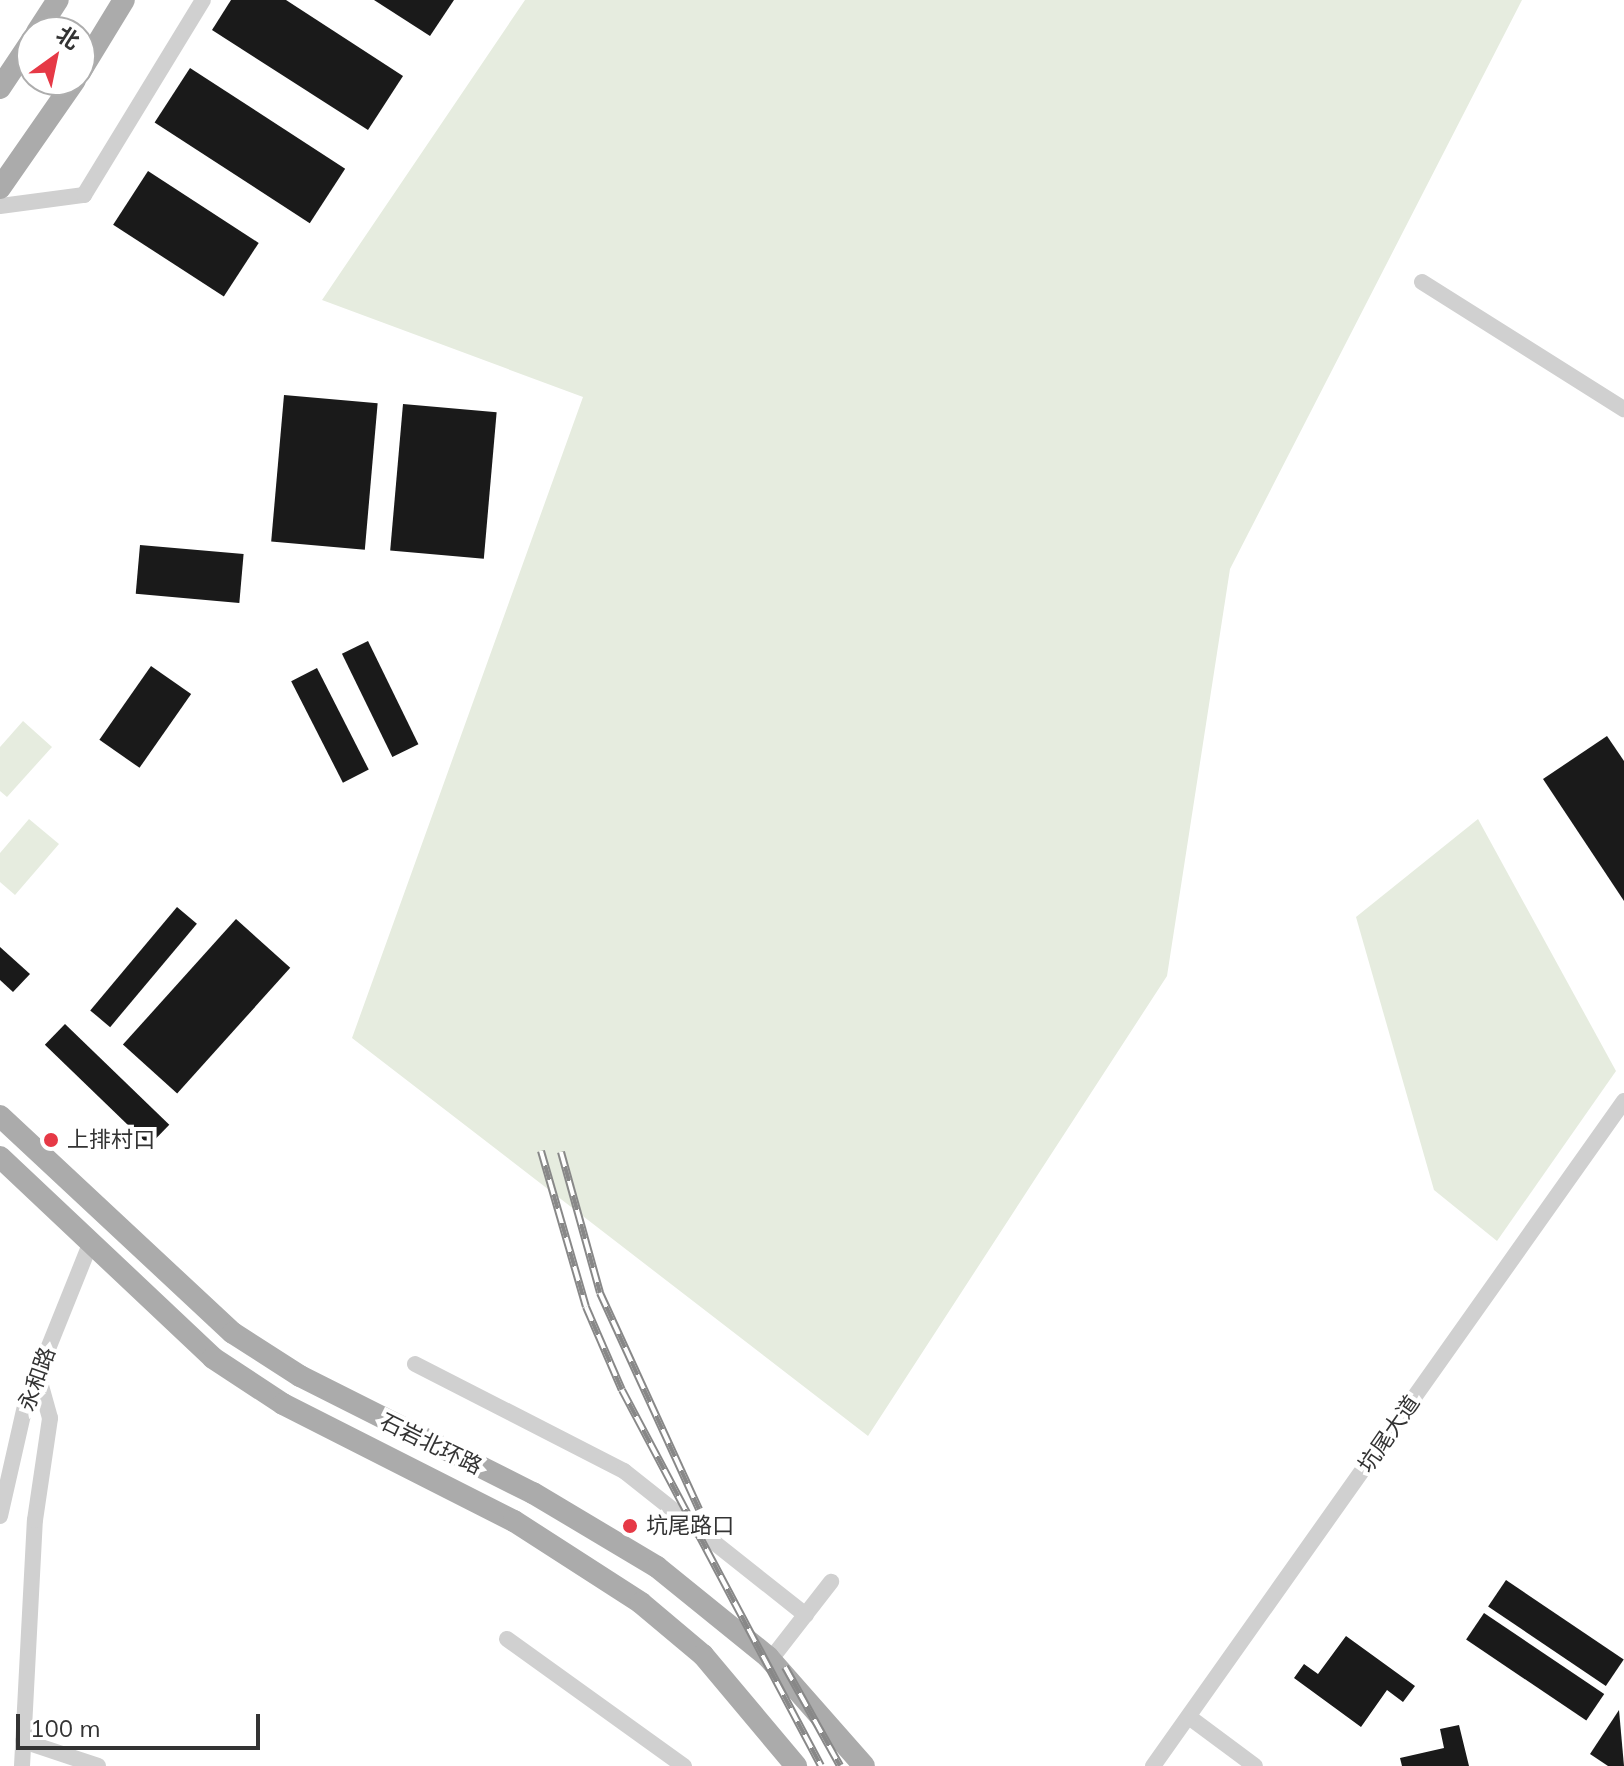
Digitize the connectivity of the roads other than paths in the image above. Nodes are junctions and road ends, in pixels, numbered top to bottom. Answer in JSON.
{"nodes":[{"id":1,"x":124,"y":0,"type":"edge"},
{"id":2,"x":203,"y":0,"type":"edge"},
{"id":3,"x":96,"y":46,"type":"edge"},
{"id":4,"x":16,"y":64,"type":"edge"},
{"id":5,"x":0,"y":88,"type":"edge"},
{"id":6,"x":64,"y":96,"type":"edge"},
{"id":7,"x":0,"y":188,"type":"edge"},
{"id":8,"x":0,"y":206,"type":"edge"},
{"id":9,"x":1422,"y":282,"type":"dead end"},
{"id":10,"x":1624,"y":409,"type":"edge"},
{"id":11,"x":1624,"y":1101,"type":"edge"},
{"id":12,"x":0,"y":1116,"type":"edge"},
{"id":13,"x":0,"y":1157,"type":"edge"},
{"id":14,"x":89,"y":1247,"type":"junction"},
{"id":15,"x":415,"y":1364,"type":"dead end"},
{"id":16,"x":38,"y":1375,"type":"junction"},
{"id":17,"x":0,"y":1516,"type":"edge"},
{"id":18,"x":831,"y":1582,"type":"dead end"},
{"id":19,"x":806,"y":1615,"type":"junction"},
{"id":20,"x":507,"y":1639,"type":"dead end"},
{"id":21,"x":771,"y":1659,"type":"junction"},
{"id":22,"x":1189,"y":1717,"type":"junction"},
{"id":23,"x":23,"y":1741,"type":"junction"},
{"id":24,"x":22,"y":1766,"type":"edge"},
{"id":25,"x":98,"y":1766,"type":"edge"},
{"id":26,"x":684,"y":1766,"type":"edge"},
{"id":27,"x":796,"y":1766,"type":"edge"},
{"id":28,"x":864,"y":1766,"type":"edge"},
{"id":29,"x":1153,"y":1766,"type":"edge"},
{"id":30,"x":1255,"y":1766,"type":"edge"}],
"edges":[{"from":1,"to":3,"type":"main road"},
{"from":2,"to":8,"type":"street"},
{"from":4,"to":5,"type":"main road"},
{"from":6,"to":7,"type":"main road"},
{"from":9,"to":10,"type":"street"},
{"from":11,"to":22,"type":"street","name":"坑尾大道"},
{"from":12,"to":21,"type":"main road","name":"石岩北环路"},
{"from":13,"to":14,"type":"main road","name":"石岩北环路"},
{"from":14,"to":16,"type":"street","name":"永和路"},
{"from":14,"to":27,"type":"main road","name":"石岩北环路"},
{"from":15,"to":19,"type":"street"},
{"from":16,"to":17,"type":"street","name":"永和路"},
{"from":16,"to":23,"type":"street"},
{"from":18,"to":19,"type":"street"},
{"from":19,"to":21,"type":"street"},
{"from":20,"to":26,"type":"street"},
{"from":21,"to":28,"type":"main road","name":"石岩北环路"},
{"from":22,"to":29,"type":"street","name":"坑尾大道"},
{"from":22,"to":30,"type":"street"},
{"from":23,"to":24,"type":"street"},
{"from":23,"to":25,"type":"street"}]}
